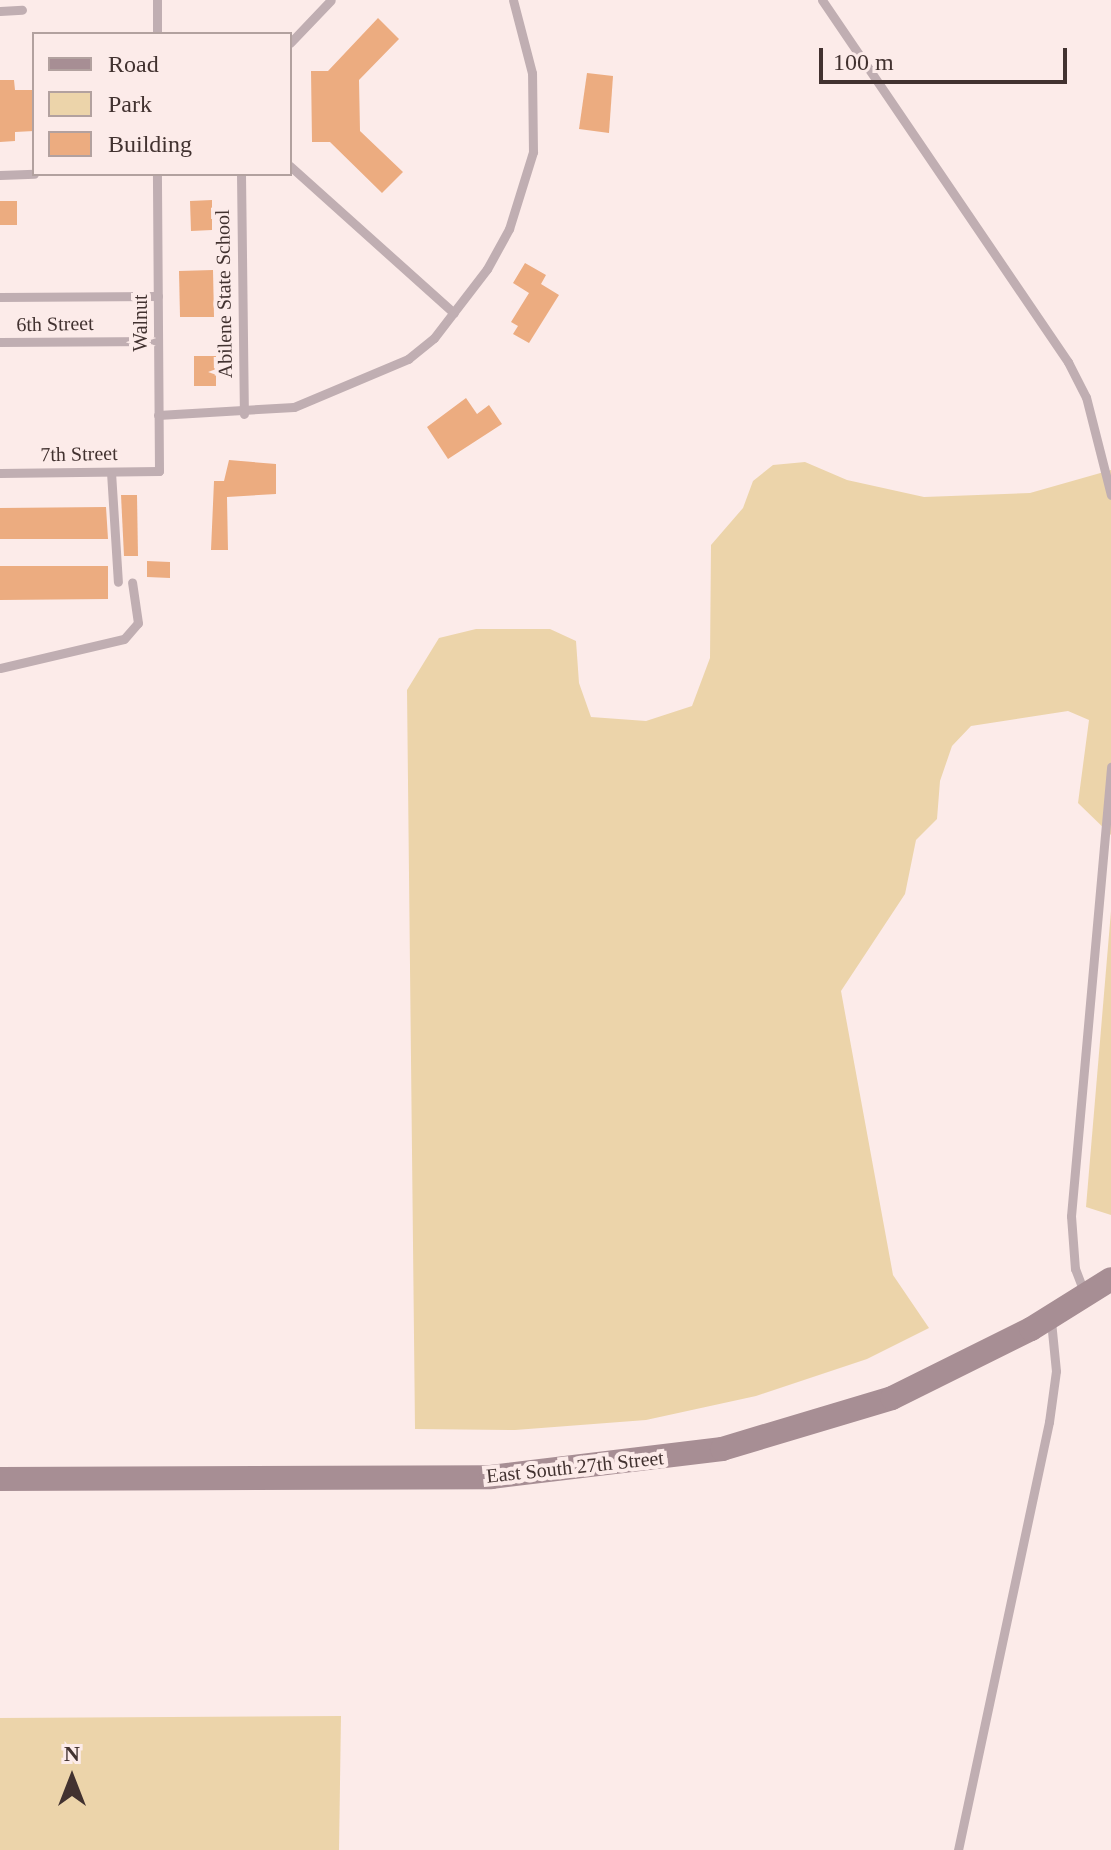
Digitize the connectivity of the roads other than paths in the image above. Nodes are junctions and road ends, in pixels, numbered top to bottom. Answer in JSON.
{"nodes":[{"id":1,"x":157,"y":0,"type":"edge"},
{"id":2,"x":331,"y":0,"type":"edge"},
{"id":3,"x":513,"y":0,"type":"edge"},
{"id":4,"x":822,"y":0,"type":"edge"},
{"id":5,"x":22,"y":10,"type":"dead end"},
{"id":6,"x":0,"y":11,"type":"edge"},
{"id":7,"x":157,"y":32,"type":"edge"},
{"id":8,"x":292,"y":41,"type":"edge"},
{"id":9,"x":292,"y":168,"type":"edge"},
{"id":10,"x":32,"y":174,"type":"edge"},
{"id":11,"x":0,"y":175,"type":"edge"},
{"id":12,"x":157,"y":176,"type":"edge"},
{"id":13,"x":241,"y":176,"type":"edge"},
{"id":14,"x":158,"y":296,"type":"junction"},
{"id":15,"x":0,"y":297,"type":"edge"},
{"id":16,"x":454,"y":313,"type":"junction"},
{"id":17,"x":158,"y":341,"type":"junction"},
{"id":18,"x":0,"y":342,"type":"edge"},
{"id":19,"x":244,"y":414,"type":"junction"},
{"id":20,"x":158,"y":415,"type":"junction"},
{"id":21,"x":159,"y":471,"type":"joint"},
{"id":22,"x":111,"y":472,"type":"junction"},
{"id":23,"x":0,"y":473,"type":"edge"},
{"id":24,"x":1111,"y":495,"type":"edge"},
{"id":25,"x":118,"y":582,"type":"dead end"},
{"id":26,"x":132,"y":582,"type":"dead end"},
{"id":27,"x":0,"y":668,"type":"edge"},
{"id":28,"x":1111,"y":767,"type":"edge"},
{"id":29,"x":1111,"y":1279,"type":"edge"},
{"id":30,"x":1086,"y":1296,"type":"junction"},
{"id":31,"x":1051,"y":1317,"type":"junction"},
{"id":32,"x":0,"y":1479,"type":"edge"},
{"id":33,"x":958,"y":1850,"type":"edge"}],
"edges":[{"from":1,"to":7,"type":"lane"},
{"from":2,"to":8,"type":"lane"},
{"from":3,"to":16,"type":"lane"},
{"from":4,"to":24,"type":"lane"},
{"from":5,"to":6,"type":"lane"},
{"from":9,"to":16,"type":"lane"},
{"from":10,"to":11,"type":"lane"},
{"from":12,"to":14,"type":"lane","name":"Walnut"},
{"from":13,"to":19,"type":"lane","name":"Abilene State School"},
{"from":14,"to":15,"type":"lane"},
{"from":14,"to":17,"type":"lane","name":"Walnut"},
{"from":16,"to":19,"type":"lane"},
{"from":17,"to":18,"type":"lane","name":"6th Street"},
{"from":17,"to":20,"type":"lane","name":"Walnut"},
{"from":19,"to":20,"type":"lane"},
{"from":20,"to":21,"type":"lane","name":"Walnut"},
{"from":21,"to":22,"type":"lane","name":"7th Street"},
{"from":22,"to":23,"type":"lane","name":"7th Street"},
{"from":22,"to":25,"type":"lane"},
{"from":26,"to":27,"type":"lane"},
{"from":28,"to":30,"type":"lane"},
{"from":29,"to":30,"type":"main road","name":"East South 27th Street"},
{"from":30,"to":31,"type":"main road","name":"East South 27th Street"},
{"from":31,"to":32,"type":"main road","name":"East South 27th Street"},
{"from":31,"to":33,"type":"lane"}]}
